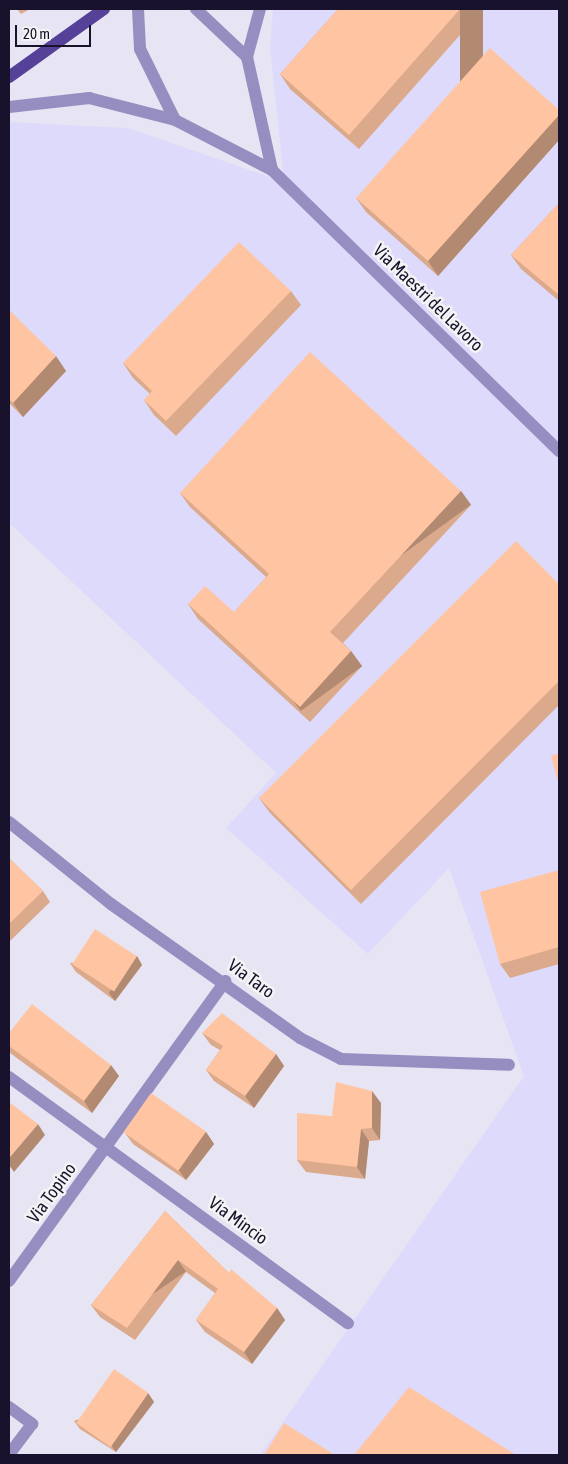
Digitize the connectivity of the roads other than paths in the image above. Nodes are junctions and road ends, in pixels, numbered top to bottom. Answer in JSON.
{"nodes":[{"id":1,"x":104,"y":9,"type":"edge"},
{"id":2,"x":138,"y":9,"type":"edge"},
{"id":3,"x":196,"y":9,"type":"edge"},
{"id":4,"x":260,"y":9,"type":"edge"},
{"id":5,"x":247,"y":57,"type":"junction"},
{"id":6,"x":9,"y":77,"type":"edge"},
{"id":7,"x":9,"y":107,"type":"edge"},
{"id":8,"x":175,"y":120,"type":"junction"},
{"id":9,"x":272,"y":170,"type":"junction"},
{"id":10,"x":559,"y":451,"type":"edge"},
{"id":11,"x":9,"y":822,"type":"edge"},
{"id":12,"x":225,"y":981,"type":"junction"},
{"id":13,"x":509,"y":1065,"type":"dead end"},
{"id":14,"x":9,"y":1077,"type":"edge"},
{"id":15,"x":106,"y":1149,"type":"junction"},
{"id":16,"x":9,"y":1281,"type":"edge"},
{"id":17,"x":348,"y":1323,"type":"dead end"},
{"id":18,"x":9,"y":1407,"type":"edge"},
{"id":19,"x":9,"y":1455,"type":"edge"}],
"edges":[{"from":1,"to":6,"type":"main road"},
{"from":2,"to":8,"type":"street"},
{"from":3,"to":5,"type":"street"},
{"from":4,"to":5,"type":"street"},
{"from":5,"to":9,"type":"street"},
{"from":7,"to":8,"type":"street","name":"Via Maestri del Lavoro"},
{"from":8,"to":9,"type":"street","name":"Via Maestri del Lavoro"},
{"from":9,"to":10,"type":"street","name":"Via Maestri del Lavoro"},
{"from":11,"to":12,"type":"street","name":"Via Taro"},
{"from":12,"to":13,"type":"street","name":"Via Taro"},
{"from":12,"to":15,"type":"street"},
{"from":14,"to":15,"type":"street","name":"Via Mincio"},
{"from":15,"to":16,"type":"street","name":"Via Topino"},
{"from":15,"to":17,"type":"street","name":"Via Mincio"},
{"from":18,"to":19,"type":"street"}]}
